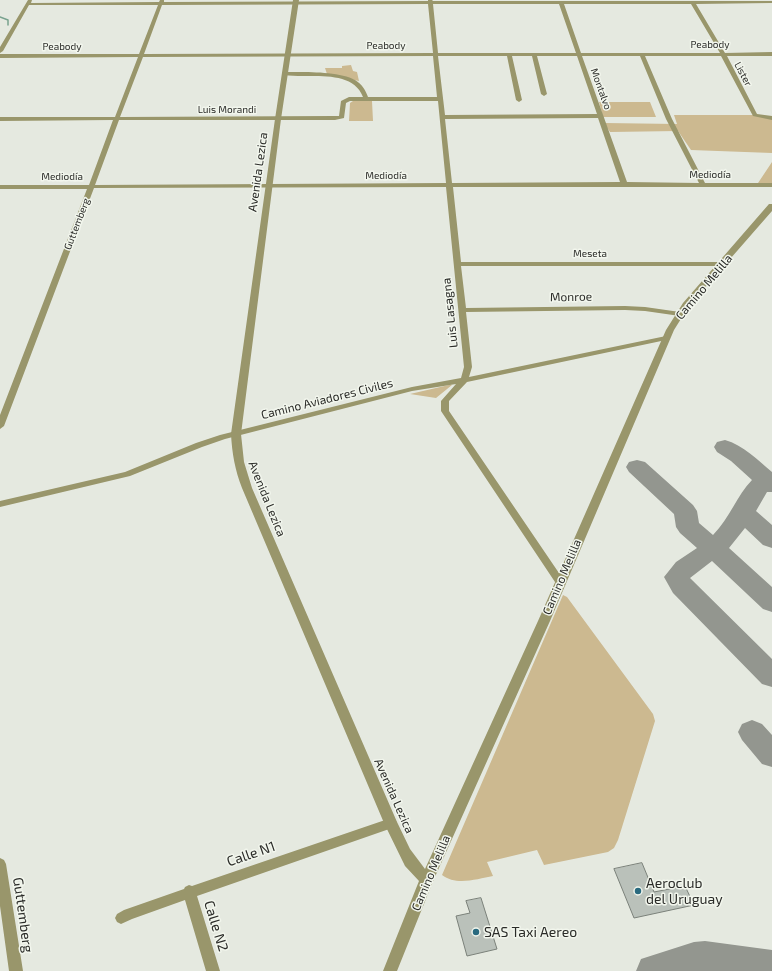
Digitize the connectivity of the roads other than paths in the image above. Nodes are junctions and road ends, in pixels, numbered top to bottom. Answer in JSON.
{"nodes":[{"id":1,"x":560,"y":1,"type":"edge"},
{"id":2,"x":691,"y":1,"type":"edge"},
{"id":3,"x":29,"y":2,"type":"edge"},
{"id":4,"x":161,"y":2,"type":"edge"},
{"id":5,"x":296,"y":2,"type":"edge"},
{"id":6,"x":430,"y":2,"type":"edge"},
{"id":7,"x":772,"y":2,"type":"edge"},
{"id":8,"x":0,"y":51,"type":"edge"},
{"id":9,"x":642,"y":54,"type":"junction"},
{"id":10,"x":723,"y":54,"type":"junction"},
{"id":11,"x":772,"y":54,"type":"edge"},
{"id":12,"x":288,"y":55,"type":"junction"},
{"id":13,"x":436,"y":55,"type":"junction"},
{"id":14,"x":509,"y":55,"type":"junction"},
{"id":15,"x":534,"y":55,"type":"junction"},
{"id":16,"x":578,"y":55,"type":"junction"},
{"id":17,"x":0,"y":56,"type":"edge"},
{"id":18,"x":141,"y":56,"type":"junction"},
{"id":19,"x":286,"y":74,"type":"junction"},
{"id":20,"x":544,"y":94,"type":"dead end"},
{"id":21,"x":366,"y":98,"type":"junction"},
{"id":22,"x":440,"y":99,"type":"junction"},
{"id":23,"x":519,"y":100,"type":"dead end"},
{"id":24,"x":442,"y":116,"type":"junction"},
{"id":25,"x":600,"y":116,"type":"junction"},
{"id":26,"x":772,"y":118,"type":"edge"},
{"id":27,"x":0,"y":119,"type":"edge"},
{"id":28,"x":278,"y":119,"type":"junction"},
{"id":29,"x":118,"y":120,"type":"junction"},
{"id":30,"x":624,"y":184,"type":"junction"},
{"id":31,"x":703,"y":185,"type":"junction"},
{"id":32,"x":772,"y":185,"type":"edge"},
{"id":33,"x":448,"y":186,"type":"junction"},
{"id":34,"x":0,"y":187,"type":"edge"},
{"id":35,"x":91,"y":187,"type":"junction"},
{"id":36,"x":269,"y":187,"type":"junction"},
{"id":37,"x":772,"y":206,"type":"edge"},
{"id":38,"x":457,"y":264,"type":"junction"},
{"id":39,"x":723,"y":264,"type":"junction"},
{"id":40,"x":462,"y":310,"type":"junction"},
{"id":41,"x":680,"y":314,"type":"junction"},
{"id":42,"x":666,"y":338,"type":"junction"},
{"id":43,"x":464,"y":380,"type":"junction"},
{"id":44,"x":0,"y":426,"type":"edge"},
{"id":45,"x":236,"y":434,"type":"junction"},
{"id":46,"x":0,"y":504,"type":"edge"},
{"id":47,"x":560,"y":582,"type":"junction"},
{"id":48,"x":391,"y":823,"type":"junction"},
{"id":49,"x":0,"y":864,"type":"edge"},
{"id":50,"x":427,"y":879,"type":"junction"},
{"id":51,"x":189,"y":891,"type":"junction"},
{"id":52,"x":121,"y":918,"type":"dead end"},
{"id":53,"x":16,"y":971,"type":"edge"},
{"id":54,"x":213,"y":971,"type":"edge"},
{"id":55,"x":390,"y":971,"type":"edge"}],
"edges":[{"from":1,"to":2,"type":"street"},
{"from":1,"to":6,"type":"street"},
{"from":1,"to":16,"type":"street","name":"Montalvo"},
{"from":2,"to":7,"type":"street"},
{"from":2,"to":10,"type":"street","name":"Lister"},
{"from":3,"to":4,"type":"street"},
{"from":3,"to":8,"type":"street"},
{"from":4,"to":5,"type":"street"},
{"from":4,"to":18,"type":"street","name":"Guttemberg"},
{"from":5,"to":6,"type":"street"},
{"from":5,"to":12,"type":"street","name":"Avenida Lezica"},
{"from":6,"to":13,"type":"street","name":"Luis Lasagna"},
{"from":9,"to":10,"type":"street","name":"Peabody"},
{"from":9,"to":16,"type":"street","name":"Peabody"},
{"from":9,"to":31,"type":"street"},
{"from":10,"to":11,"type":"street","name":"Peabody"},
{"from":10,"to":26,"type":"street","name":"Lister"},
{"from":12,"to":13,"type":"street","name":"Peabody"},
{"from":12,"to":18,"type":"street","name":"Peabody"},
{"from":12,"to":19,"type":"street","name":"Avenida Lezica"},
{"from":13,"to":14,"type":"street","name":"Peabody"},
{"from":13,"to":22,"type":"street","name":"Luis Lasagna"},
{"from":14,"to":15,"type":"street","name":"Peabody"},
{"from":14,"to":23,"type":"street"},
{"from":15,"to":16,"type":"street","name":"Peabody"},
{"from":15,"to":20,"type":"street"},
{"from":16,"to":25,"type":"street","name":"Montalvo"},
{"from":17,"to":18,"type":"street","name":"Peabody"},
{"from":18,"to":29,"type":"street","name":"Guttemberg"},
{"from":19,"to":21,"type":"street"},
{"from":19,"to":28,"type":"street","name":"Avenida Lezica"},
{"from":21,"to":22,"type":"street","name":"Luis Morandi"},
{"from":21,"to":28,"type":"street","name":"Luis Morandi"},
{"from":22,"to":24,"type":"street","name":"Luis Lasagna"},
{"from":24,"to":25,"type":"street"},
{"from":24,"to":33,"type":"street","name":"Luis Lasagna"},
{"from":25,"to":30,"type":"street","name":"Montalvo"},
{"from":27,"to":29,"type":"street","name":"Luis Morandi"},
{"from":28,"to":29,"type":"street","name":"Luis Morandi"},
{"from":28,"to":36,"type":"street","name":"Avenida Lezica"},
{"from":29,"to":35,"type":"street","name":"Guttemberg"},
{"from":30,"to":31,"type":"street","name":"Mediodía"},
{"from":30,"to":33,"type":"street","name":"Mediodía"},
{"from":31,"to":32,"type":"street","name":"Mediodía"},
{"from":33,"to":36,"type":"street","name":"Mediodía"},
{"from":33,"to":38,"type":"street","name":"Luis Lasagna"},
{"from":34,"to":35,"type":"street","name":"Mediodía"},
{"from":35,"to":36,"type":"street","name":"Mediodía"},
{"from":35,"to":44,"type":"street","name":"Guttemberg"},
{"from":36,"to":45,"type":"street","name":"Avenida Lezica"},
{"from":37,"to":39,"type":"street","name":"Camino Melilla"},
{"from":38,"to":39,"type":"street","name":"Meseta"},
{"from":38,"to":40,"type":"street","name":"Luis Lasagna"},
{"from":39,"to":41,"type":"street","name":"Camino Melilla"},
{"from":40,"to":41,"type":"street","name":"Monroe"},
{"from":40,"to":43,"type":"street","name":"Luis Lasagna"},
{"from":41,"to":42,"type":"street","name":"Camino Melilla"},
{"from":42,"to":43,"type":"street","name":"Camino Aviadores Civiles"},
{"from":42,"to":47,"type":"street","name":"Camino Melilla"},
{"from":43,"to":45,"type":"street","name":"Camino Aviadores Civiles"},
{"from":43,"to":47,"type":"street"},
{"from":45,"to":46,"type":"street","name":"Camino Aviadores Civiles"},
{"from":45,"to":48,"type":"street","name":"Avenida Lezica"},
{"from":47,"to":50,"type":"street","name":"Camino Melilla"},
{"from":48,"to":50,"type":"street","name":"Avenida Lezica"},
{"from":48,"to":51,"type":"street","name":"Calle N1"},
{"from":49,"to":53,"type":"street","name":"Guttemberg"},
{"from":50,"to":55,"type":"street","name":"Camino Melilla"},
{"from":51,"to":52,"type":"street","name":"Calle N1"},
{"from":51,"to":54,"type":"street","name":"Calle N2"}]}
